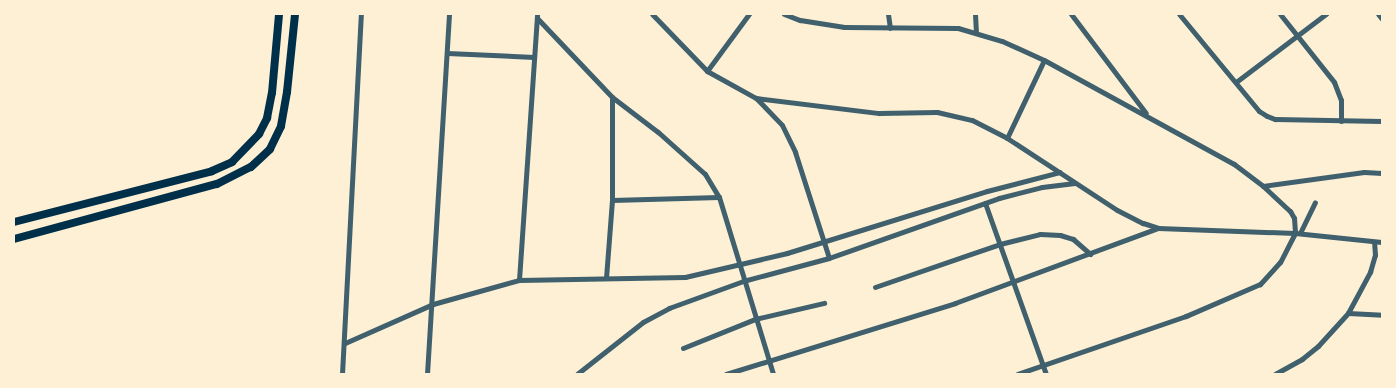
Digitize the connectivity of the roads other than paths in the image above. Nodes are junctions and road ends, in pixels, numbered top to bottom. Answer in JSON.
{"nodes":[{"id":1,"x":279,"y":14,"type":"edge"},
{"id":2,"x":295,"y":14,"type":"edge"},
{"id":3,"x":361,"y":14,"type":"edge"},
{"id":4,"x":449,"y":14,"type":"edge"},
{"id":5,"x":652,"y":14,"type":"edge"},
{"id":6,"x":750,"y":14,"type":"edge"},
{"id":7,"x":784,"y":14,"type":"edge"},
{"id":8,"x":888,"y":14,"type":"edge"},
{"id":9,"x":975,"y":14,"type":"edge"},
{"id":10,"x":1071,"y":14,"type":"edge"},
{"id":11,"x":1179,"y":14,"type":"edge"},
{"id":12,"x":1280,"y":14,"type":"edge"},
{"id":13,"x":1326,"y":14,"type":"edge"},
{"id":14,"x":1378,"y":14,"type":"edge"},
{"id":15,"x":537,"y":16,"type":"edge"},
{"id":16,"x":1382,"y":19,"type":"edge"},
{"id":17,"x":890,"y":28,"type":"junction"},
{"id":18,"x":976,"y":32,"type":"junction"},
{"id":19,"x":1298,"y":36,"type":"junction"},
{"id":20,"x":447,"y":53,"type":"junction"},
{"id":21,"x":534,"y":57,"type":"junction"},
{"id":22,"x":1044,"y":60,"type":"junction"},
{"id":23,"x":707,"y":72,"type":"junction"},
{"id":24,"x":1236,"y":82,"type":"junction"},
{"id":25,"x":612,"y":96,"type":"junction"},
{"id":26,"x":756,"y":98,"type":"junction"},
{"id":27,"x":1148,"y":115,"type":"junction"},
{"id":28,"x":1341,"y":121,"type":"junction"},
{"id":29,"x":1382,"y":121,"type":"edge"},
{"id":30,"x":1008,"y":138,"type":"junction"},
{"id":31,"x":1060,"y":172,"type":"junction"},
{"id":32,"x":1382,"y":173,"type":"edge"},
{"id":33,"x":1075,"y":183,"type":"junction"},
{"id":34,"x":1263,"y":186,"type":"junction"},
{"id":35,"x":719,"y":196,"type":"junction"},
{"id":36,"x":612,"y":200,"type":"junction"},
{"id":37,"x":1315,"y":202,"type":"dead end"},
{"id":38,"x":985,"y":203,"type":"junction"},
{"id":39,"x":14,"y":222,"type":"edge"},
{"id":40,"x":1158,"y":228,"type":"junction"},
{"id":41,"x":1297,"y":233,"type":"junction"},
{"id":42,"x":14,"y":239,"type":"edge"},
{"id":43,"x":824,"y":241,"type":"junction"},
{"id":44,"x":1374,"y":242,"type":"junction"},
{"id":45,"x":1382,"y":242,"type":"edge"},
{"id":46,"x":1000,"y":244,"type":"junction"},
{"id":47,"x":1090,"y":254,"type":"junction"},
{"id":48,"x":829,"y":258,"type":"junction"},
{"id":49,"x":740,"y":266,"type":"junction"},
{"id":50,"x":606,"y":278,"type":"junction"},
{"id":51,"x":519,"y":280,"type":"junction"},
{"id":52,"x":743,"y":280,"type":"junction"},
{"id":53,"x":1013,"y":283,"type":"junction"},
{"id":54,"x":875,"y":287,"type":"dead end"},
{"id":55,"x":824,"y":303,"type":"dead end"},
{"id":56,"x":432,"y":304,"type":"junction"},
{"id":57,"x":1348,"y":313,"type":"junction"},
{"id":58,"x":1382,"y":314,"type":"edge"},
{"id":59,"x":755,"y":319,"type":"junction"},
{"id":60,"x":345,"y":343,"type":"junction"},
{"id":61,"x":683,"y":348,"type":"dead end"},
{"id":62,"x":768,"y":360,"type":"junction"},
{"id":63,"x":1043,"y":366,"type":"junction"},
{"id":64,"x":342,"y":374,"type":"edge"},
{"id":65,"x":427,"y":374,"type":"edge"},
{"id":66,"x":577,"y":374,"type":"edge"},
{"id":67,"x":726,"y":374,"type":"edge"},
{"id":68,"x":772,"y":374,"type":"edge"},
{"id":69,"x":1018,"y":374,"type":"edge"},
{"id":70,"x":1046,"y":374,"type":"edge"},
{"id":71,"x":1275,"y":374,"type":"edge"}],
"edges":[{"from":1,"to":39,"type":"main road"},
{"from":2,"to":42,"type":"main road"},
{"from":3,"to":60,"type":"street"},
{"from":4,"to":20,"type":"street"},
{"from":5,"to":23,"type":"street"},
{"from":6,"to":23,"type":"street"},
{"from":7,"to":17,"type":"street"},
{"from":8,"to":17,"type":"street"},
{"from":9,"to":18,"type":"street"},
{"from":10,"to":27,"type":"street"},
{"from":11,"to":24,"type":"street"},
{"from":12,"to":19,"type":"street"},
{"from":13,"to":19,"type":"street"},
{"from":14,"to":16,"type":"street"},
{"from":15,"to":21,"type":"street"},
{"from":15,"to":25,"type":"street"},
{"from":17,"to":18,"type":"street"},
{"from":18,"to":22,"type":"street"},
{"from":19,"to":24,"type":"street"},
{"from":19,"to":28,"type":"street"},
{"from":20,"to":21,"type":"street"},
{"from":20,"to":56,"type":"street"},
{"from":21,"to":51,"type":"street"},
{"from":22,"to":27,"type":"street"},
{"from":22,"to":30,"type":"street"},
{"from":23,"to":26,"type":"street"},
{"from":24,"to":28,"type":"street"},
{"from":25,"to":35,"type":"street"},
{"from":25,"to":36,"type":"street"},
{"from":26,"to":30,"type":"street"},
{"from":26,"to":43,"type":"street"},
{"from":27,"to":34,"type":"street"},
{"from":28,"to":29,"type":"street"},
{"from":30,"to":31,"type":"street"},
{"from":31,"to":33,"type":"street"},
{"from":31,"to":43,"type":"street"},
{"from":32,"to":34,"type":"street"},
{"from":33,"to":38,"type":"street"},
{"from":33,"to":40,"type":"street"},
{"from":34,"to":41,"type":"street"},
{"from":35,"to":36,"type":"street"},
{"from":35,"to":49,"type":"street"},
{"from":36,"to":50,"type":"street"},
{"from":37,"to":41,"type":"street"},
{"from":38,"to":46,"type":"street"},
{"from":38,"to":48,"type":"street"},
{"from":40,"to":41,"type":"street"},
{"from":40,"to":47,"type":"street"},
{"from":41,"to":44,"type":"street"},
{"from":41,"to":63,"type":"street"},
{"from":43,"to":48,"type":"street"},
{"from":43,"to":49,"type":"street"},
{"from":44,"to":45,"type":"street"},
{"from":44,"to":57,"type":"street"},
{"from":46,"to":47,"type":"street"},
{"from":46,"to":53,"type":"street"},
{"from":46,"to":54,"type":"street"},
{"from":47,"to":53,"type":"street"},
{"from":48,"to":52,"type":"street"},
{"from":49,"to":50,"type":"street"},
{"from":49,"to":52,"type":"street"},
{"from":50,"to":51,"type":"street"},
{"from":51,"to":56,"type":"street"},
{"from":52,"to":59,"type":"street"},
{"from":52,"to":66,"type":"street"},
{"from":53,"to":62,"type":"street"},
{"from":53,"to":63,"type":"street"},
{"from":55,"to":59,"type":"street"},
{"from":56,"to":60,"type":"street"},
{"from":56,"to":65,"type":"street"},
{"from":57,"to":58,"type":"street"},
{"from":57,"to":71,"type":"street"},
{"from":59,"to":61,"type":"street"},
{"from":59,"to":62,"type":"street"},
{"from":60,"to":64,"type":"street"},
{"from":62,"to":67,"type":"street"},
{"from":62,"to":68,"type":"street"},
{"from":63,"to":69,"type":"street"},
{"from":63,"to":70,"type":"street"}]}
